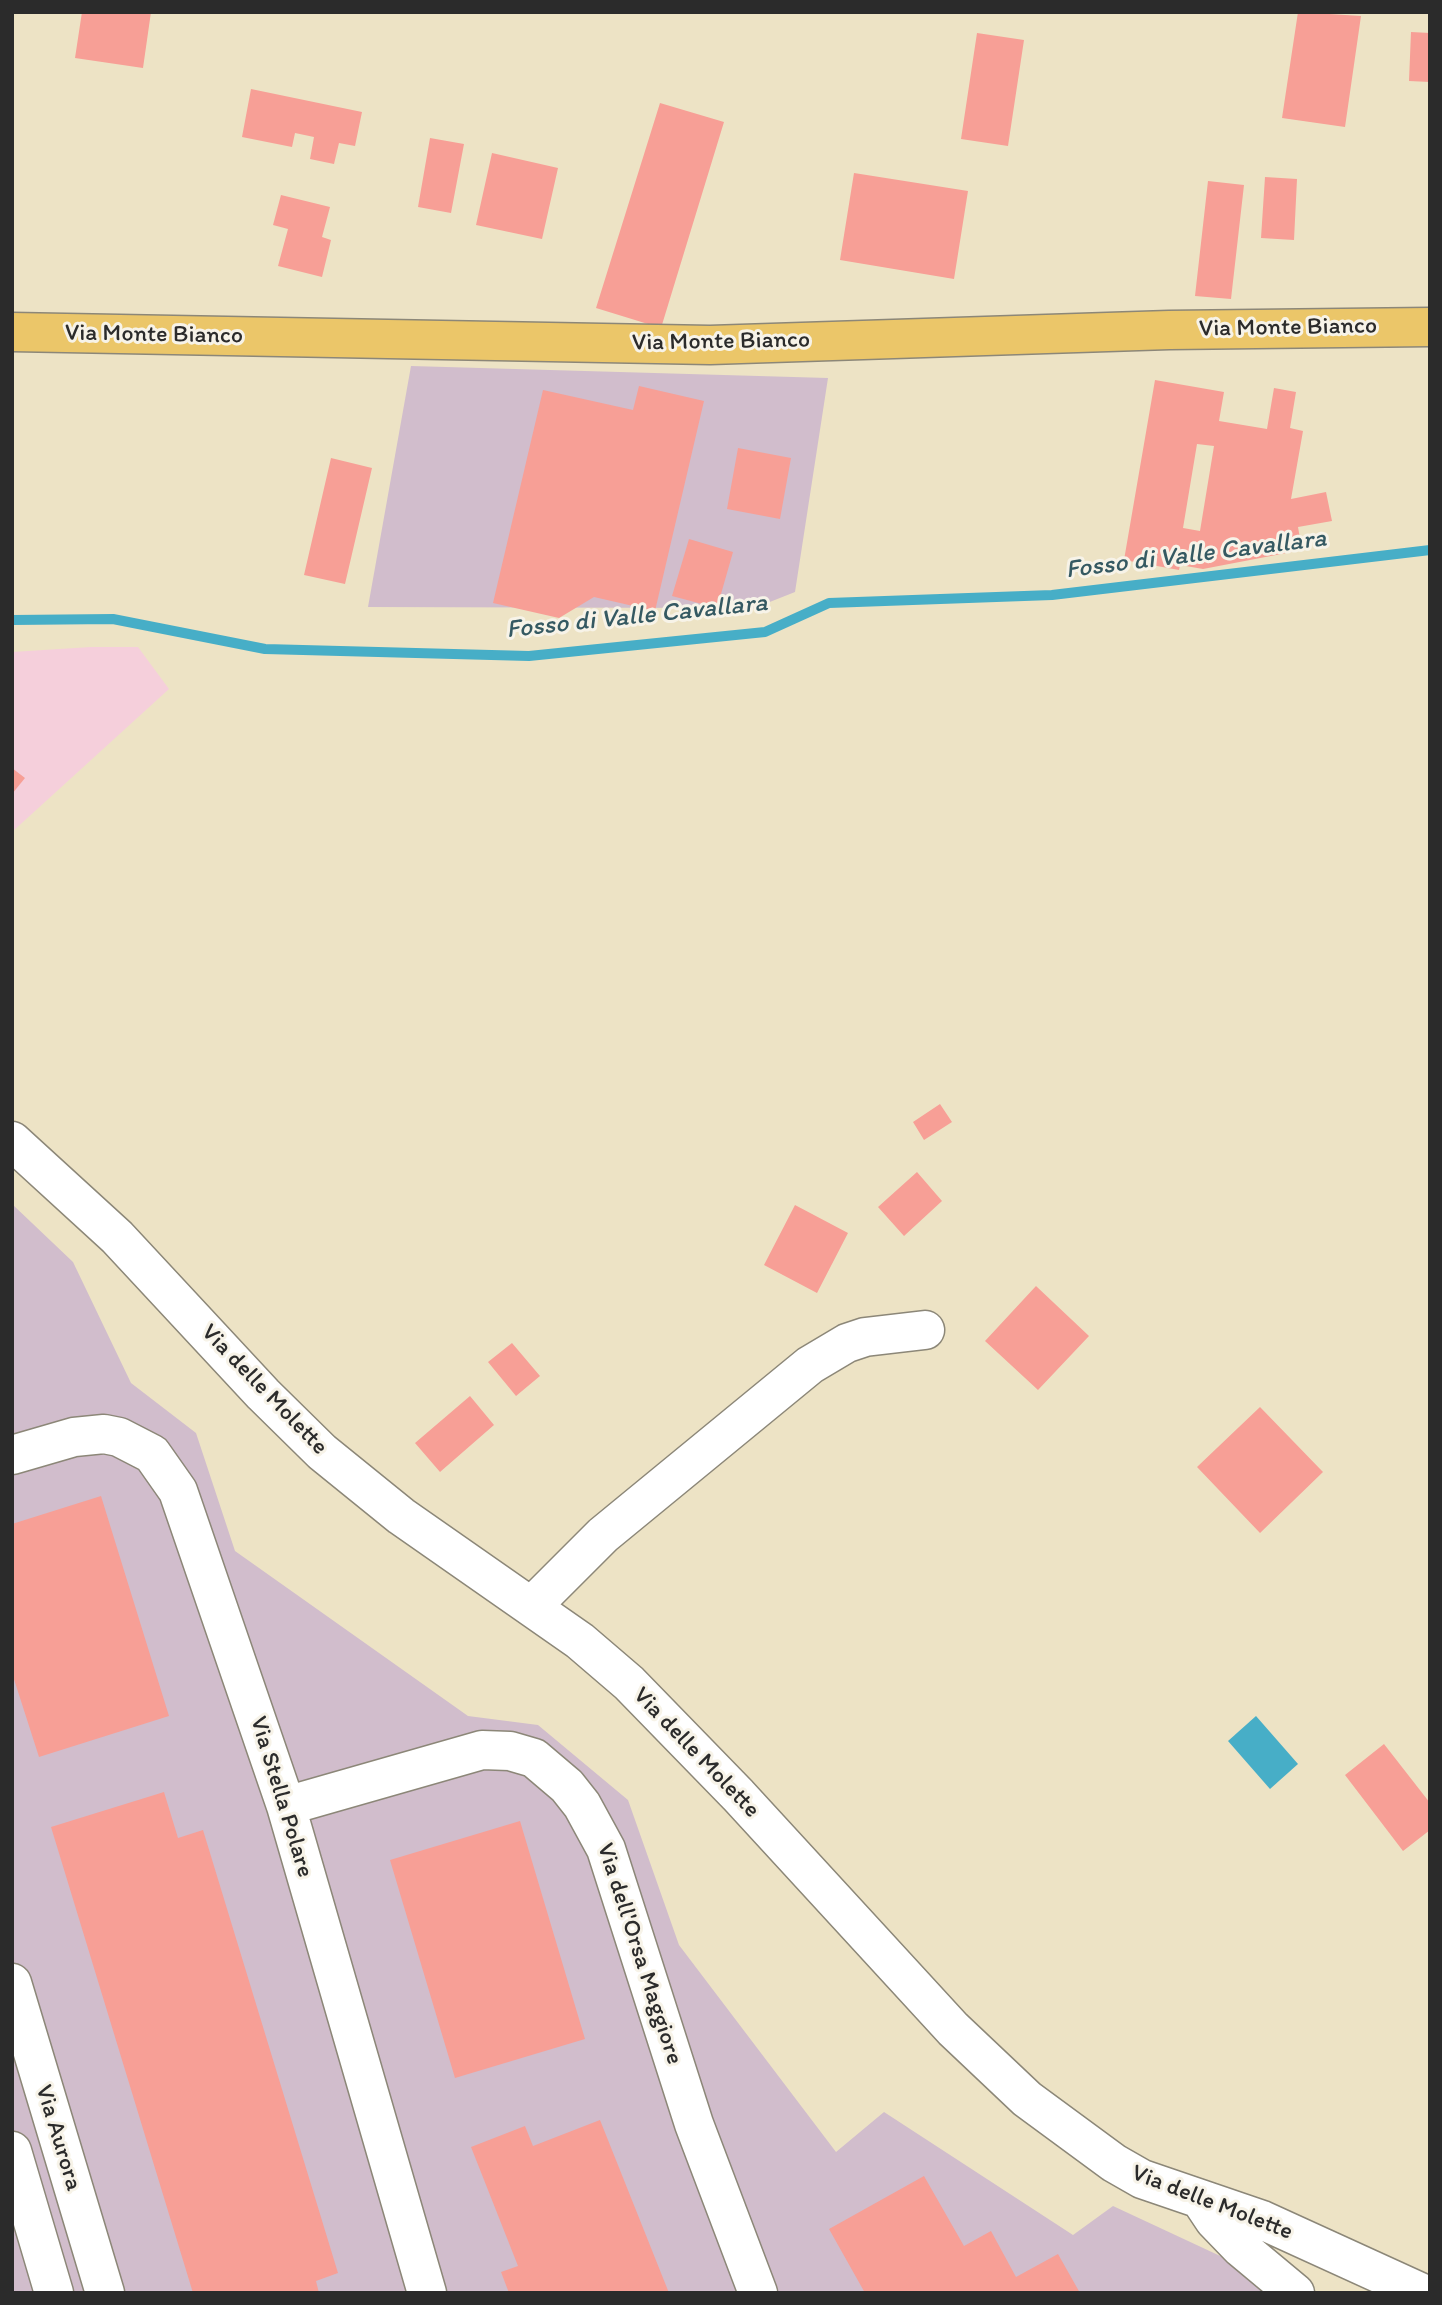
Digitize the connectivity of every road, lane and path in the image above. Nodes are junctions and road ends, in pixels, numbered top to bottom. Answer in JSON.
{"nodes":[{"id":1,"x":1430,"y":327,"type":"edge"},
{"id":2,"x":12,"y":332,"type":"edge"},
{"id":3,"x":12,"y":1141,"type":"edge"},
{"id":4,"x":925,"y":1330,"type":"dead end"},
{"id":5,"x":12,"y":1455,"type":"edge"},
{"id":6,"x":531,"y":1606,"type":"junction"},
{"id":7,"x":286,"y":1806,"type":"junction"},
{"id":8,"x":12,"y":1983,"type":"edge"},
{"id":9,"x":12,"y":2151,"type":"edge"},
{"id":10,"x":1200,"y":2199,"type":"junction"},
{"id":11,"x":54,"y":2293,"type":"edge"},
{"id":12,"x":105,"y":2293,"type":"edge"},
{"id":13,"x":427,"y":2293,"type":"edge"},
{"id":14,"x":758,"y":2293,"type":"edge"},
{"id":15,"x":1295,"y":2293,"type":"edge"},
{"id":16,"x":1422,"y":2293,"type":"edge"}],
"edges":[{"from":1,"to":2,"type":"main road","name":"Via Monte Bianco"},
{"from":3,"to":6,"type":"street","name":"Via delle Molette"},
{"from":4,"to":6,"type":"street"},
{"from":5,"to":7,"type":"street","name":"Via Stella Polare"},
{"from":6,"to":10,"type":"street","name":"Via delle Molette"},
{"from":7,"to":13,"type":"street","name":"Via Stella Polare"},
{"from":7,"to":14,"type":"street","name":"Via dell'Orsa Maggiore"},
{"from":8,"to":12,"type":"street","name":"Via Aurora"},
{"from":9,"to":11,"type":"street"},
{"from":10,"to":15,"type":"street"},
{"from":10,"to":16,"type":"street","name":"Via delle Molette"}]}
